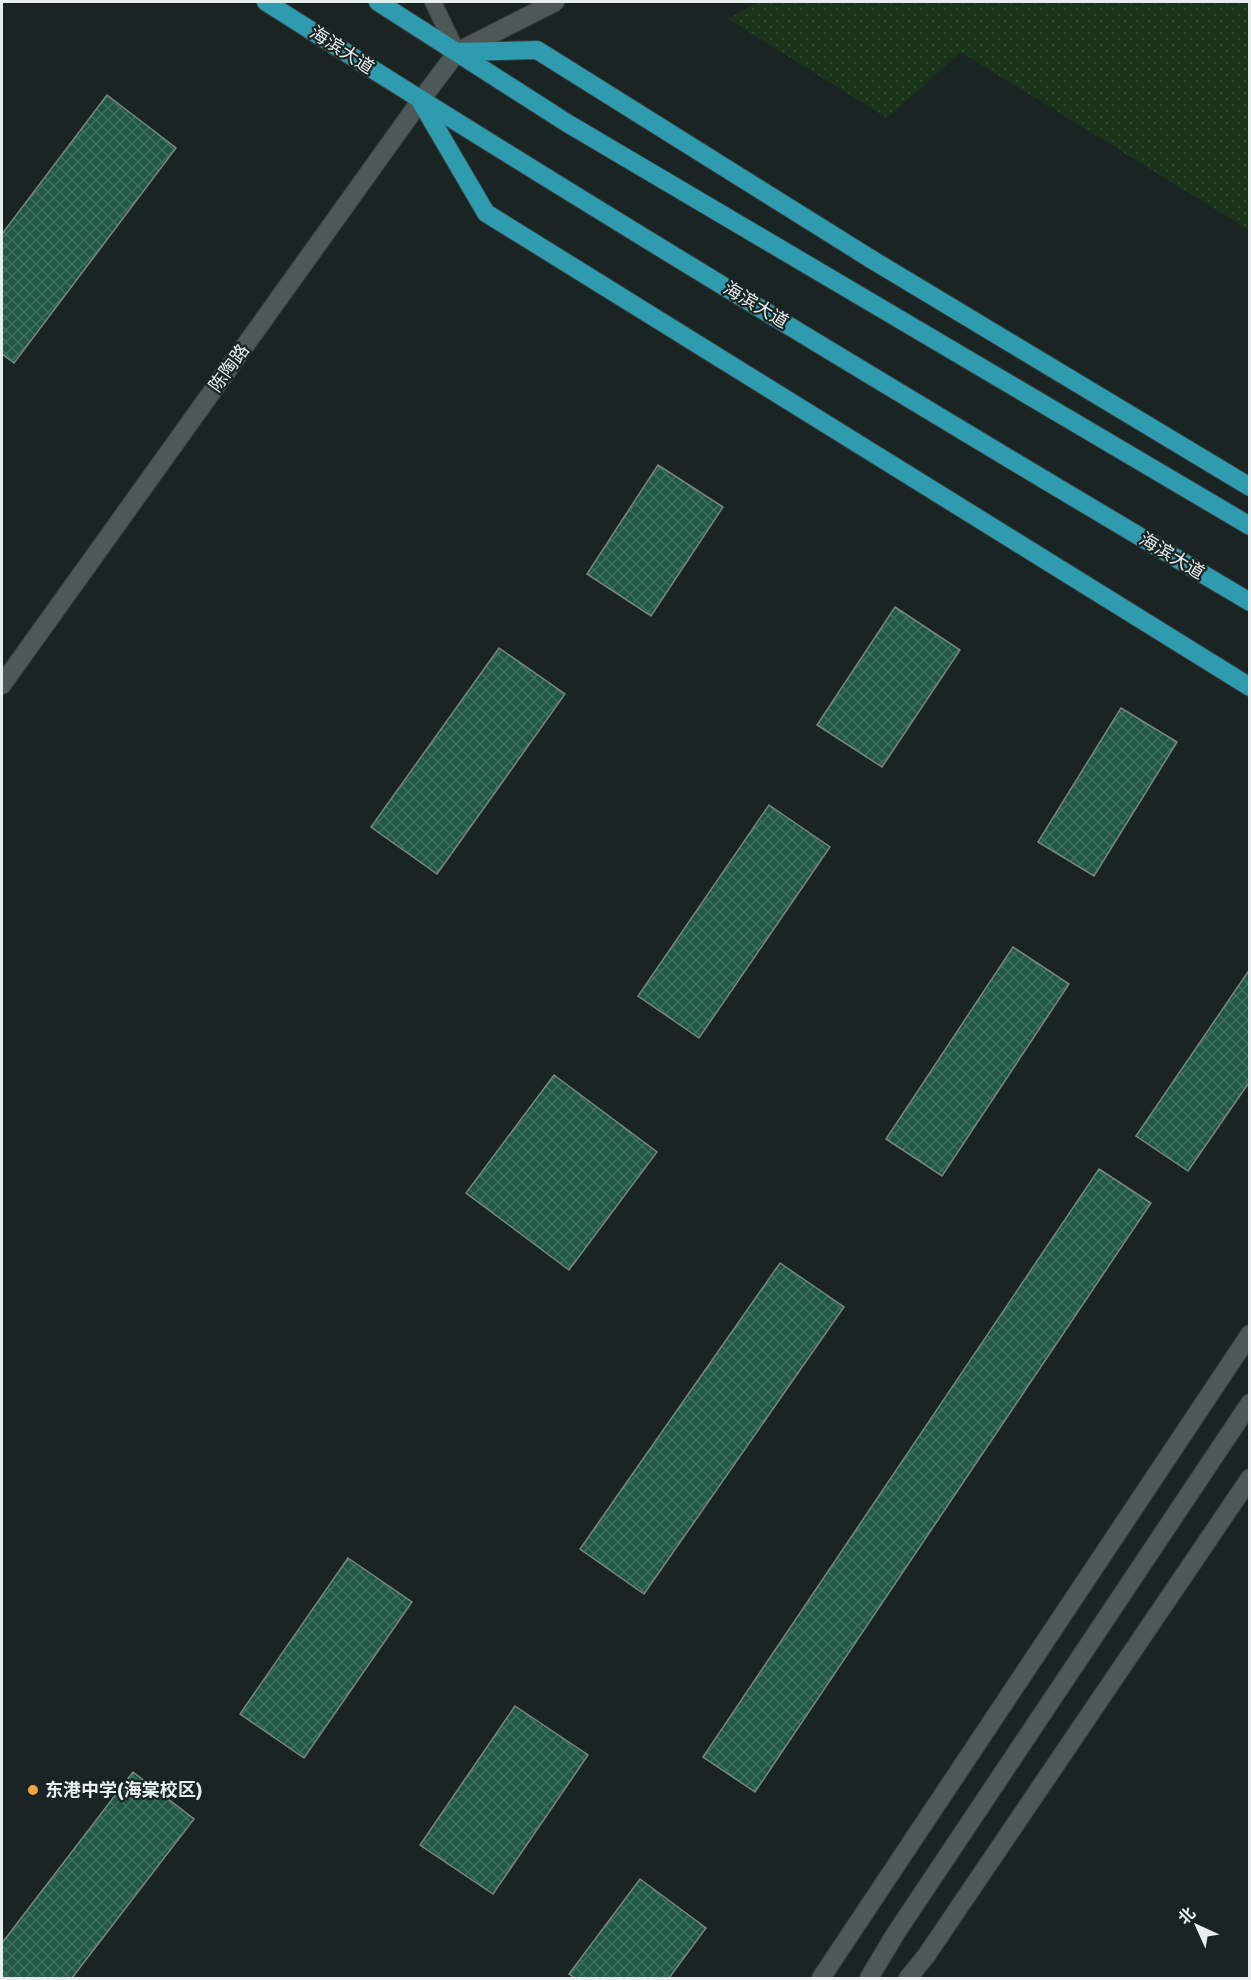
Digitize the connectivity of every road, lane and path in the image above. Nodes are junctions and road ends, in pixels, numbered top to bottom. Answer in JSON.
{"nodes":[{"id":1,"x":266,"y":2,"type":"edge"},
{"id":2,"x":378,"y":2,"type":"edge"},
{"id":3,"x":433,"y":2,"type":"edge"},
{"id":4,"x":555,"y":2,"type":"edge"},
{"id":5,"x":457,"y":52,"type":"junction"},
{"id":6,"x":421,"y":100,"type":"junction"},
{"id":7,"x":1250,"y":487,"type":"edge"},
{"id":8,"x":1250,"y":526,"type":"edge"},
{"id":9,"x":1250,"y":602,"type":"edge"},
{"id":10,"x":2,"y":685,"type":"edge"},
{"id":11,"x":1250,"y":687,"type":"edge"},
{"id":12,"x":1250,"y":1335,"type":"edge"},
{"id":13,"x":1250,"y":1403,"type":"edge"},
{"id":14,"x":1250,"y":1478,"type":"edge"},
{"id":15,"x":821,"y":1978,"type":"edge"},
{"id":16,"x":869,"y":1978,"type":"edge"},
{"id":17,"x":908,"y":1978,"type":"edge"}],
"edges":[{"from":1,"to":6,"type":"main road","name":"海滨大道"},
{"from":2,"to":5,"type":"main road"},
{"from":3,"to":5,"type":"lane"},
{"from":4,"to":5,"type":"street"},
{"from":5,"to":6,"type":"street","name":"陈陶路"},
{"from":5,"to":7,"type":"main road"},
{"from":5,"to":8,"type":"main road"},
{"from":6,"to":9,"type":"main road","name":"海滨大道"},
{"from":6,"to":10,"type":"street","name":"陈陶路"},
{"from":6,"to":11,"type":"main road"},
{"from":12,"to":15,"type":"street"},
{"from":13,"to":16,"type":"street"},
{"from":14,"to":17,"type":"street"}]}
